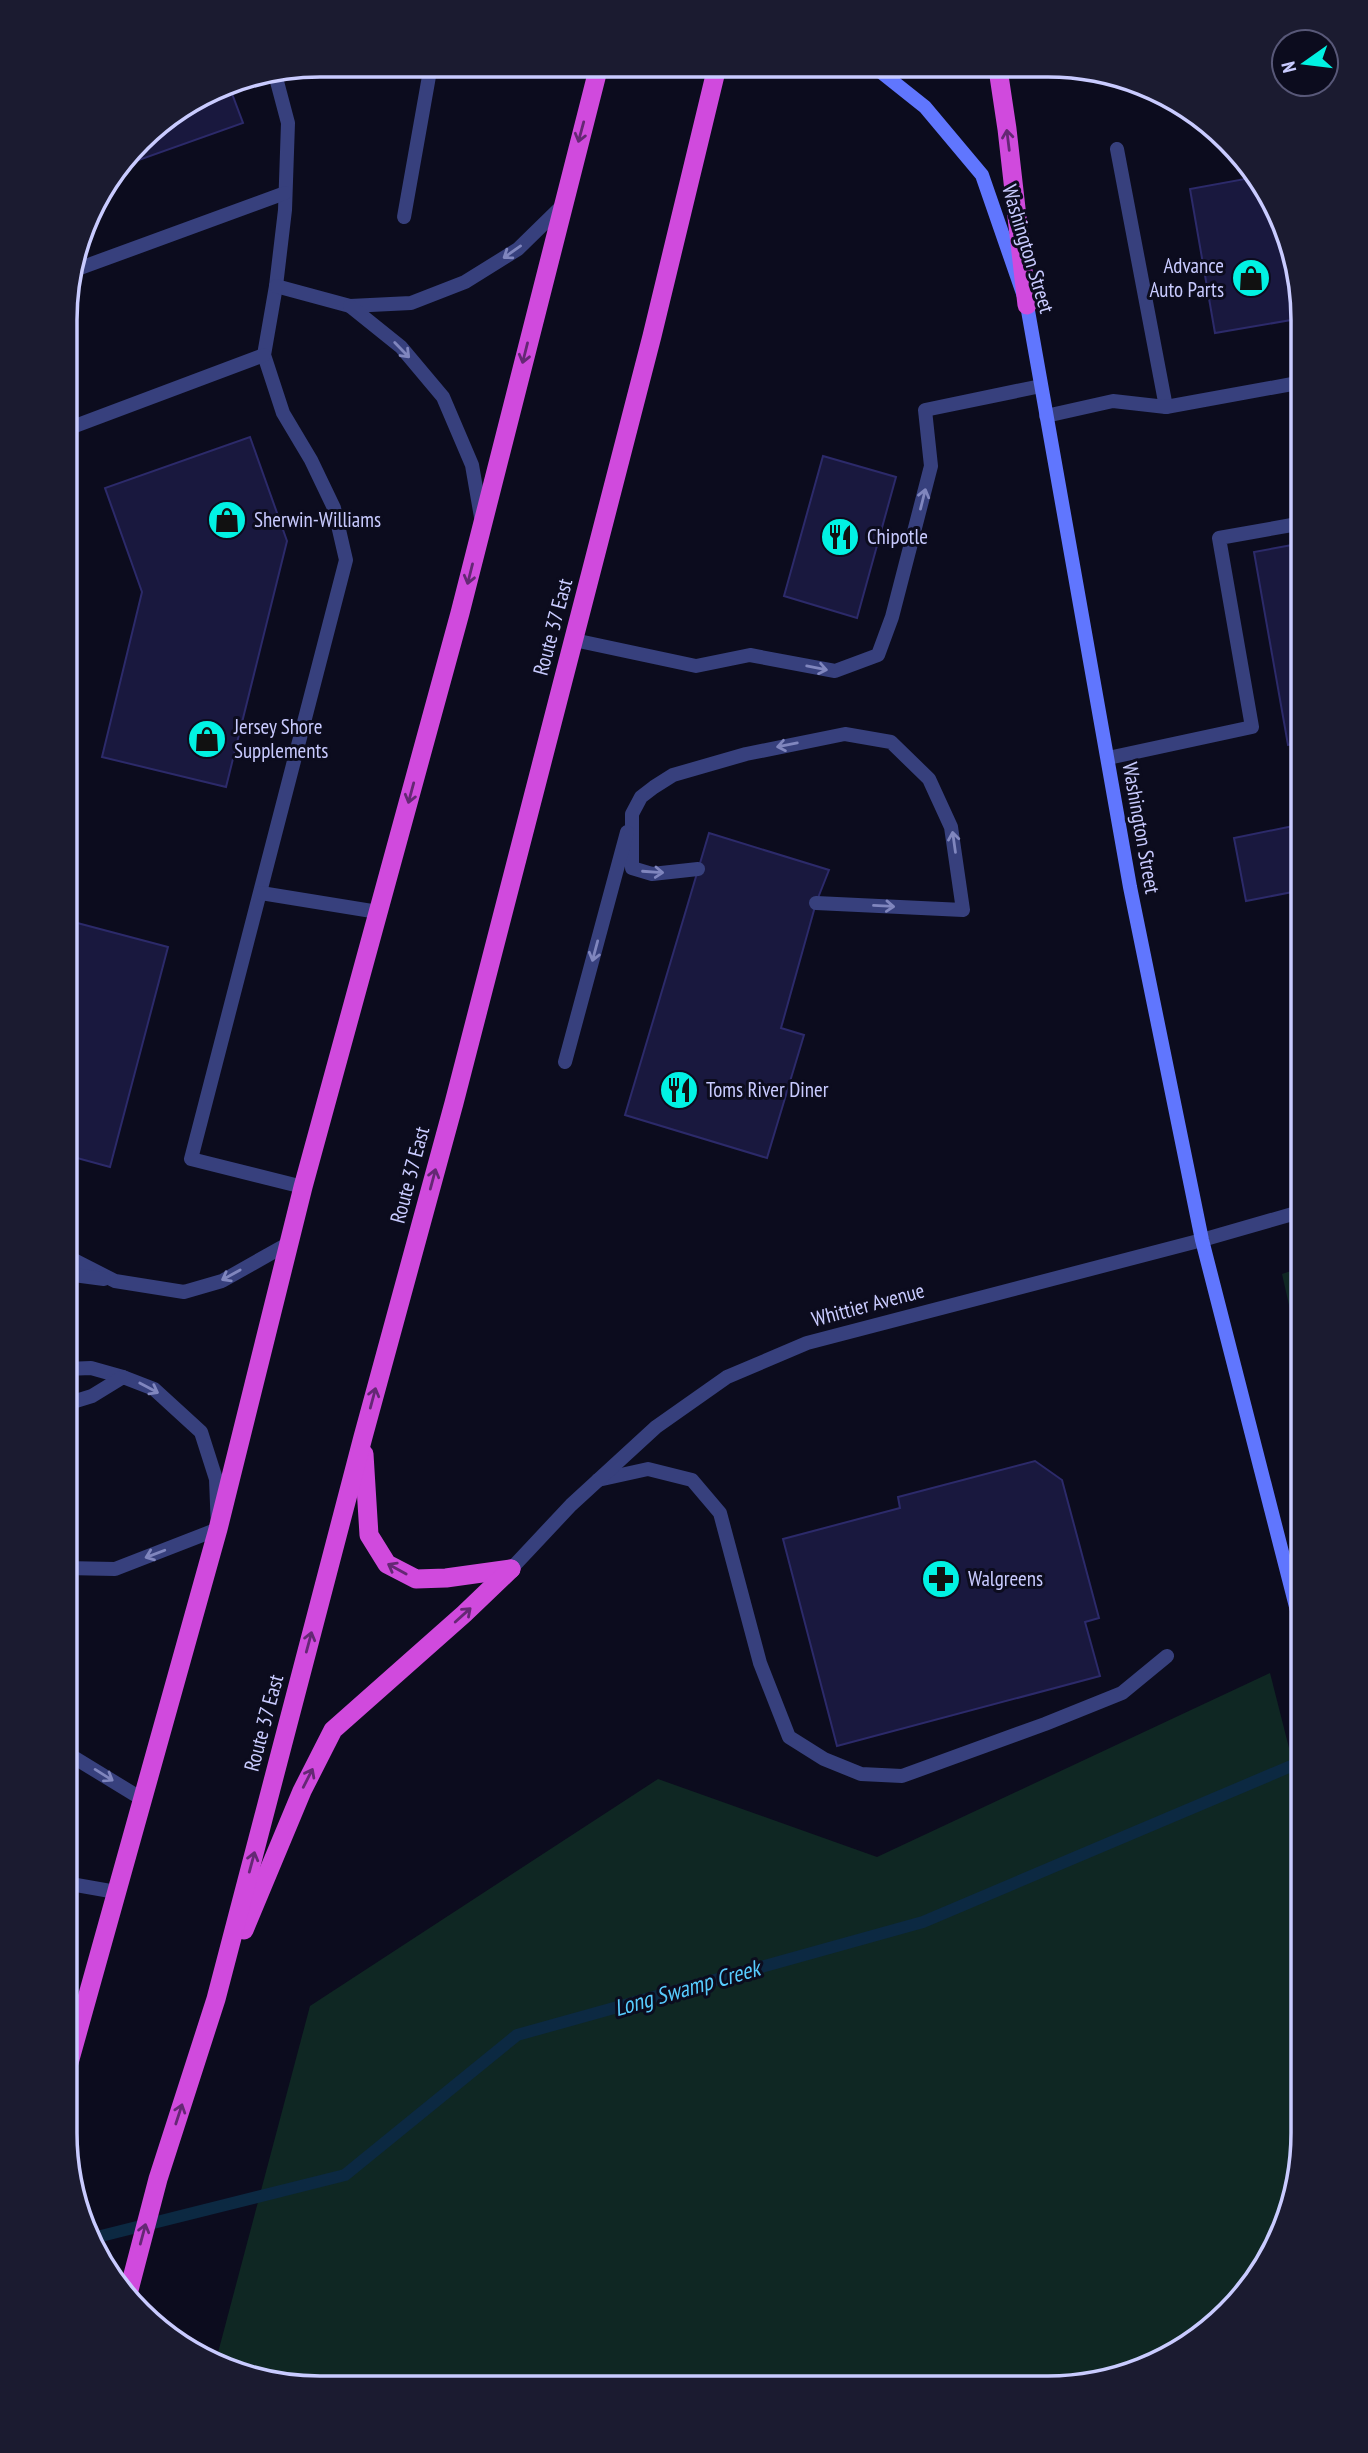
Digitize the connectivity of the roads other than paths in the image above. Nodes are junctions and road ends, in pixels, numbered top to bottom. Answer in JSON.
{"nodes":[{"id":1,"x":429,"y":77,"type":"edge"},
{"id":2,"x":596,"y":77,"type":"edge"},
{"id":3,"x":716,"y":77,"type":"edge"},
{"id":4,"x":887,"y":77,"type":"edge"},
{"id":5,"x":999,"y":77,"type":"edge"},
{"id":6,"x":277,"y":81,"type":"edge"},
{"id":7,"x":1118,"y":149,"type":"dead end"},
{"id":8,"x":285,"y":193,"type":"junction"},
{"id":9,"x":562,"y":206,"type":"junction"},
{"id":10,"x":404,"y":217,"type":"dead end"},
{"id":11,"x":83,"y":267,"type":"edge"},
{"id":12,"x":276,"y":286,"type":"junction"},
{"id":13,"x":1027,"y":305,"type":"junction"},
{"id":14,"x":350,"y":306,"type":"junction"},
{"id":15,"x":264,"y":355,"type":"junction"},
{"id":16,"x":1291,"y":384,"type":"edge"},
{"id":17,"x":1041,"y":386,"type":"junction"},
{"id":18,"x":1166,"y":407,"type":"junction"},
{"id":19,"x":1046,"y":416,"type":"junction"},
{"id":20,"x":77,"y":425,"type":"edge"},
{"id":21,"x":483,"y":524,"type":"junction"},
{"id":22,"x":1291,"y":525,"type":"edge"},
{"id":23,"x":574,"y":640,"type":"junction"},
{"id":24,"x":1108,"y":758,"type":"junction"},
{"id":25,"x":632,"y":814,"type":"junction"},
{"id":26,"x":698,"y":869,"type":"dead end"},
{"id":27,"x":261,"y":893,"type":"junction"},
{"id":28,"x":816,"y":903,"type":"dead end"},
{"id":29,"x":378,"y":912,"type":"junction"},
{"id":30,"x":565,"y":1062,"type":"dead end"},
{"id":31,"x":303,"y":1187,"type":"junction"},
{"id":32,"x":1291,"y":1215,"type":"edge"},
{"id":33,"x":1202,"y":1240,"type":"junction"},
{"id":34,"x":291,"y":1242,"type":"junction"},
{"id":35,"x":77,"y":1262,"type":"edge"},
{"id":36,"x":77,"y":1276,"type":"edge"},
{"id":37,"x":115,"y":1281,"type":"junction"},
{"id":38,"x":77,"y":1369,"type":"edge"},
{"id":39,"x":123,"y":1377,"type":"junction"},
{"id":40,"x":77,"y":1401,"type":"edge"},
{"id":41,"x":363,"y":1437,"type":"junction"},
{"id":42,"x":598,"y":1480,"type":"junction"},
{"id":43,"x":218,"y":1529,"type":"junction"},
{"id":44,"x":77,"y":1568,"type":"edge"},
{"id":45,"x":512,"y":1569,"type":"junction"},
{"id":46,"x":1290,"y":1584,"type":"edge"},
{"id":47,"x":1167,"y":1656,"type":"dead end"},
{"id":48,"x":77,"y":1759,"type":"edge"},
{"id":49,"x":142,"y":1799,"type":"junction"},
{"id":50,"x":77,"y":1886,"type":"edge"},
{"id":51,"x":116,"y":1892,"type":"junction"},
{"id":52,"x":216,"y":1999,"type":"junction"},
{"id":53,"x":77,"y":2033,"type":"edge"},
{"id":54,"x":130,"y":2285,"type":"edge"}],
"edges":[{"from":1,"to":10,"type":"street"},
{"from":2,"to":9,"type":"highway","one_way":true},
{"from":3,"to":23,"type":"highway","name":"Route 37 East"},
{"from":4,"to":13,"type":"main road","name":"Washington Street"},
{"from":13,"to":5,"type":"highway","one_way":true},
{"from":6,"to":8,"type":"street"},
{"from":7,"to":18,"type":"street"},
{"from":8,"to":11,"type":"street"},
{"from":8,"to":12,"type":"street"},
{"from":9,"to":14,"type":"street","one_way":true},
{"from":9,"to":21,"type":"highway","one_way":true},
{"from":12,"to":14,"type":"street"},
{"from":12,"to":15,"type":"street"},
{"from":13,"to":17,"type":"main road","name":"Washington Street"},
{"from":14,"to":21,"type":"street","one_way":true},
{"from":15,"to":20,"type":"street"},
{"from":15,"to":27,"type":"street"},
{"from":16,"to":18,"type":"street"},
{"from":17,"to":19,"type":"main road","name":"Washington Street"},
{"from":23,"to":17,"type":"street","one_way":true},
{"from":18,"to":19,"type":"street"},
{"from":19,"to":24,"type":"main road","name":"Washington Street"},
{"from":21,"to":29,"type":"highway","one_way":true},
{"from":22,"to":24,"type":"street"},
{"from":41,"to":23,"type":"highway","name":"Route 37 East","one_way":true},
{"from":24,"to":33,"type":"main road","name":"Washington Street"},
{"from":25,"to":26,"type":"street","one_way":true},
{"from":28,"to":25,"type":"street","one_way":true},
{"from":25,"to":30,"type":"street","one_way":true},
{"from":27,"to":29,"type":"street"},
{"from":27,"to":31,"type":"street"},
{"from":29,"to":31,"type":"highway"},
{"from":31,"to":34,"type":"highway"},
{"from":32,"to":33,"type":"street","name":"Whittier Avenue"},
{"from":33,"to":42,"type":"street","name":"Whittier Avenue"},
{"from":33,"to":46,"type":"main road","name":"Washington Street"},
{"from":34,"to":37,"type":"street","one_way":true},
{"from":34,"to":43,"type":"highway"},
{"from":35,"to":37,"type":"street"},
{"from":36,"to":37,"type":"street"},
{"from":38,"to":39,"type":"street"},
{"from":39,"to":40,"type":"street"},
{"from":39,"to":43,"type":"street","one_way":true},
{"from":45,"to":41,"type":"highway","one_way":true},
{"from":52,"to":41,"type":"highway","name":"Route 37 East","one_way":true},
{"from":42,"to":45,"type":"street","name":"Whittier Avenue"},
{"from":42,"to":47,"type":"street"},
{"from":43,"to":44,"type":"street","one_way":true},
{"from":43,"to":49,"type":"highway"},
{"from":52,"to":45,"type":"highway","one_way":true},
{"from":48,"to":49,"type":"street","one_way":true},
{"from":49,"to":51,"type":"highway"},
{"from":50,"to":51,"type":"street"},
{"from":51,"to":53,"type":"highway"},
{"from":54,"to":52,"type":"highway","name":"Route 37 East","one_way":true}]}
